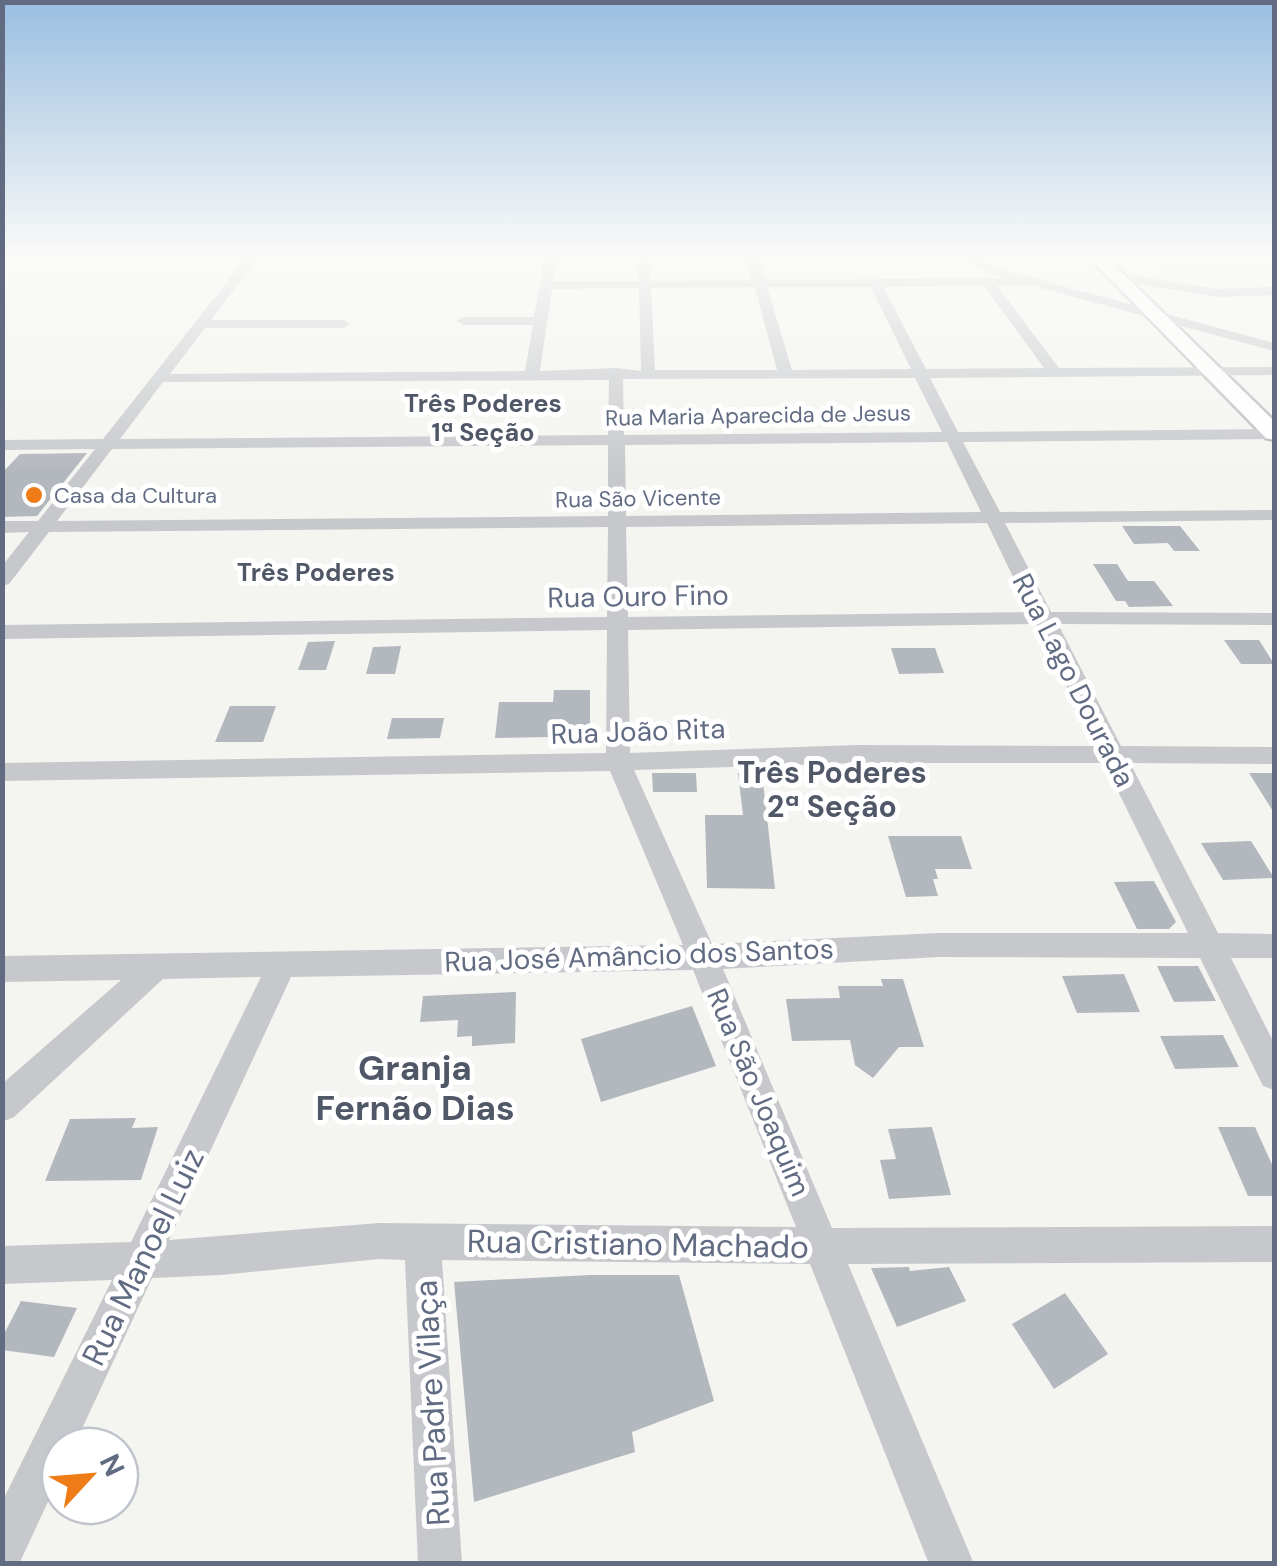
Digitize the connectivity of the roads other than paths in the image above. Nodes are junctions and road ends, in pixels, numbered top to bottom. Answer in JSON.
{"nodes":[{"id":1,"x":198,"y":327,"type":"edge"},
{"id":2,"x":539,"y":327,"type":"edge"},
{"id":3,"x":646,"y":327,"type":"edge"},
{"id":4,"x":772,"y":327,"type":"edge"},
{"id":5,"x":896,"y":327,"type":"edge"},
{"id":6,"x":1021,"y":327,"type":"edge"},
{"id":7,"x":1168,"y":327,"type":"edge"},
{"id":8,"x":1204,"y":327,"type":"edge"},
{"id":9,"x":1274,"y":346,"type":"edge"},
{"id":10,"x":1274,"y":370,"type":"edge"},
{"id":11,"x":917,"y":371,"type":"junction"},
{"id":12,"x":1054,"y":371,"type":"junction"},
{"id":13,"x":1211,"y":371,"type":"junction"},
{"id":14,"x":616,"y":372,"type":"junction"},
{"id":15,"x":532,"y":373,"type":"junction"},
{"id":16,"x":648,"y":373,"type":"junction"},
{"id":17,"x":786,"y":374,"type":"junction"},
{"id":18,"x":158,"y":378,"type":"junction"},
{"id":19,"x":1274,"y":434,"type":"edge"},
{"id":20,"x":950,"y":435,"type":"junction"},
{"id":21,"x":618,"y":439,"type":"junction"},
{"id":22,"x":108,"y":444,"type":"junction"},
{"id":23,"x":2,"y":445,"type":"edge"},
{"id":24,"x":1274,"y":515,"type":"edge"},
{"id":25,"x":991,"y":516,"type":"junction"},
{"id":26,"x":618,"y":520,"type":"junction"},
{"id":27,"x":2,"y":527,"type":"edge"},
{"id":28,"x":44,"y":527,"type":"junction"},
{"id":29,"x":2,"y":580,"type":"edge"},
{"id":30,"x":1043,"y":618,"type":"junction"},
{"id":31,"x":1274,"y":619,"type":"edge"},
{"id":32,"x":618,"y":624,"type":"junction"},
{"id":33,"x":2,"y":632,"type":"edge"},
{"id":34,"x":1274,"y":755,"type":"edge"},
{"id":35,"x":1113,"y":756,"type":"junction"},
{"id":36,"x":618,"y":762,"type":"junction"},
{"id":37,"x":2,"y":772,"type":"edge"},
{"id":38,"x":1210,"y":946,"type":"junction"},
{"id":39,"x":1274,"y":946,"type":"edge"},
{"id":40,"x":702,"y":958,"type":"junction"},
{"id":41,"x":283,"y":963,"type":"junction"},
{"id":42,"x":156,"y":967,"type":"junction"},
{"id":43,"x":2,"y":969,"type":"edge"},
{"id":44,"x":1274,"y":1075,"type":"edge"},
{"id":45,"x":2,"y":1106,"type":"edge"},
{"id":46,"x":423,"y":1242,"type":"junction"},
{"id":47,"x":1274,"y":1244,"type":"edge"},
{"id":48,"x":822,"y":1246,"type":"junction"},
{"id":49,"x":140,"y":1262,"type":"junction"},
{"id":50,"x":2,"y":1265,"type":"edge"},
{"id":51,"x":2,"y":1552,"type":"edge"},
{"id":52,"x":440,"y":1564,"type":"edge"},
{"id":53,"x":952,"y":1564,"type":"edge"}],
"edges":[{"from":1,"to":18,"type":"street"},
{"from":2,"to":15,"type":"street"},
{"from":3,"to":16,"type":"street"},
{"from":4,"to":17,"type":"street"},
{"from":5,"to":11,"type":"street","name":"Rua Lago Dourada"},
{"from":6,"to":12,"type":"street"},
{"from":7,"to":13,"type":"main road"},
{"from":8,"to":9,"type":"street"},
{"from":10,"to":13,"type":"street"},
{"from":11,"to":12,"type":"street"},
{"from":11,"to":17,"type":"street"},
{"from":11,"to":20,"type":"street","name":"Rua Lago Dourada"},
{"from":12,"to":13,"type":"street"},
{"from":13,"to":19,"type":"main road"},
{"from":14,"to":15,"type":"street"},
{"from":14,"to":16,"type":"street"},
{"from":14,"to":21,"type":"street","name":"Rua São Joaquim"},
{"from":15,"to":18,"type":"street"},
{"from":16,"to":17,"type":"street"},
{"from":18,"to":22,"type":"street"},
{"from":19,"to":20,"type":"street","name":"Rua Maria Aparecida de Jesus"},
{"from":20,"to":21,"type":"street","name":"Rua Maria Aparecida de Jesus"},
{"from":20,"to":25,"type":"street","name":"Rua Lago Dourada"},
{"from":21,"to":22,"type":"street","name":"Rua Maria Aparecida de Jesus"},
{"from":21,"to":26,"type":"street","name":"Rua São Joaquim"},
{"from":22,"to":23,"type":"street","name":"Rua Maria Aparecida de Jesus"},
{"from":22,"to":28,"type":"street"},
{"from":24,"to":25,"type":"street","name":"Rua São Vicente"},
{"from":25,"to":26,"type":"street","name":"Rua São Vicente"},
{"from":25,"to":30,"type":"street","name":"Rua Lago Dourada"},
{"from":26,"to":28,"type":"street","name":"Rua São Vicente"},
{"from":26,"to":32,"type":"street","name":"Rua São Joaquim"},
{"from":27,"to":28,"type":"street","name":"Rua São Vicente"},
{"from":28,"to":29,"type":"street"},
{"from":30,"to":31,"type":"street","name":"Rua Ouro Fino"},
{"from":30,"to":32,"type":"street","name":"Rua Ouro Fino"},
{"from":30,"to":35,"type":"street","name":"Rua Lago Dourada"},
{"from":32,"to":33,"type":"street","name":"Rua Ouro Fino"},
{"from":32,"to":36,"type":"street","name":"Rua São Joaquim"},
{"from":34,"to":35,"type":"street","name":"Rua João Rita"},
{"from":35,"to":36,"type":"street","name":"Rua João Rita"},
{"from":35,"to":38,"type":"street","name":"Rua Lago Dourada"},
{"from":36,"to":37,"type":"street","name":"Rua João Rita"},
{"from":36,"to":40,"type":"street","name":"Rua São Joaquim"},
{"from":38,"to":39,"type":"street","name":"Rua José Amâncio dos Santos"},
{"from":38,"to":40,"type":"street","name":"Rua José Amâncio dos Santos"},
{"from":38,"to":44,"type":"street","name":"Rua Lago Dourada"},
{"from":40,"to":41,"type":"street","name":"Rua José Amâncio dos Santos"},
{"from":40,"to":48,"type":"street","name":"Rua São Joaquim"},
{"from":41,"to":42,"type":"street","name":"Rua José Amâncio dos Santos"},
{"from":41,"to":49,"type":"street","name":"Rua Manoel Luiz"},
{"from":42,"to":43,"type":"street","name":"Rua José Amâncio dos Santos"},
{"from":42,"to":45,"type":"street"},
{"from":46,"to":48,"type":"street","name":"Rua Cristiano Machado"},
{"from":46,"to":49,"type":"street","name":"Rua Cristiano Machado"},
{"from":46,"to":52,"type":"street","name":"Rua Padre Vilaça"},
{"from":47,"to":48,"type":"street","name":"Rua Cristiano Machado"},
{"from":48,"to":53,"type":"street","name":"Rua São Joaquim"},
{"from":49,"to":50,"type":"street","name":"Rua Cristiano Machado"},
{"from":49,"to":51,"type":"street","name":"Rua Manoel Luiz"}]}
